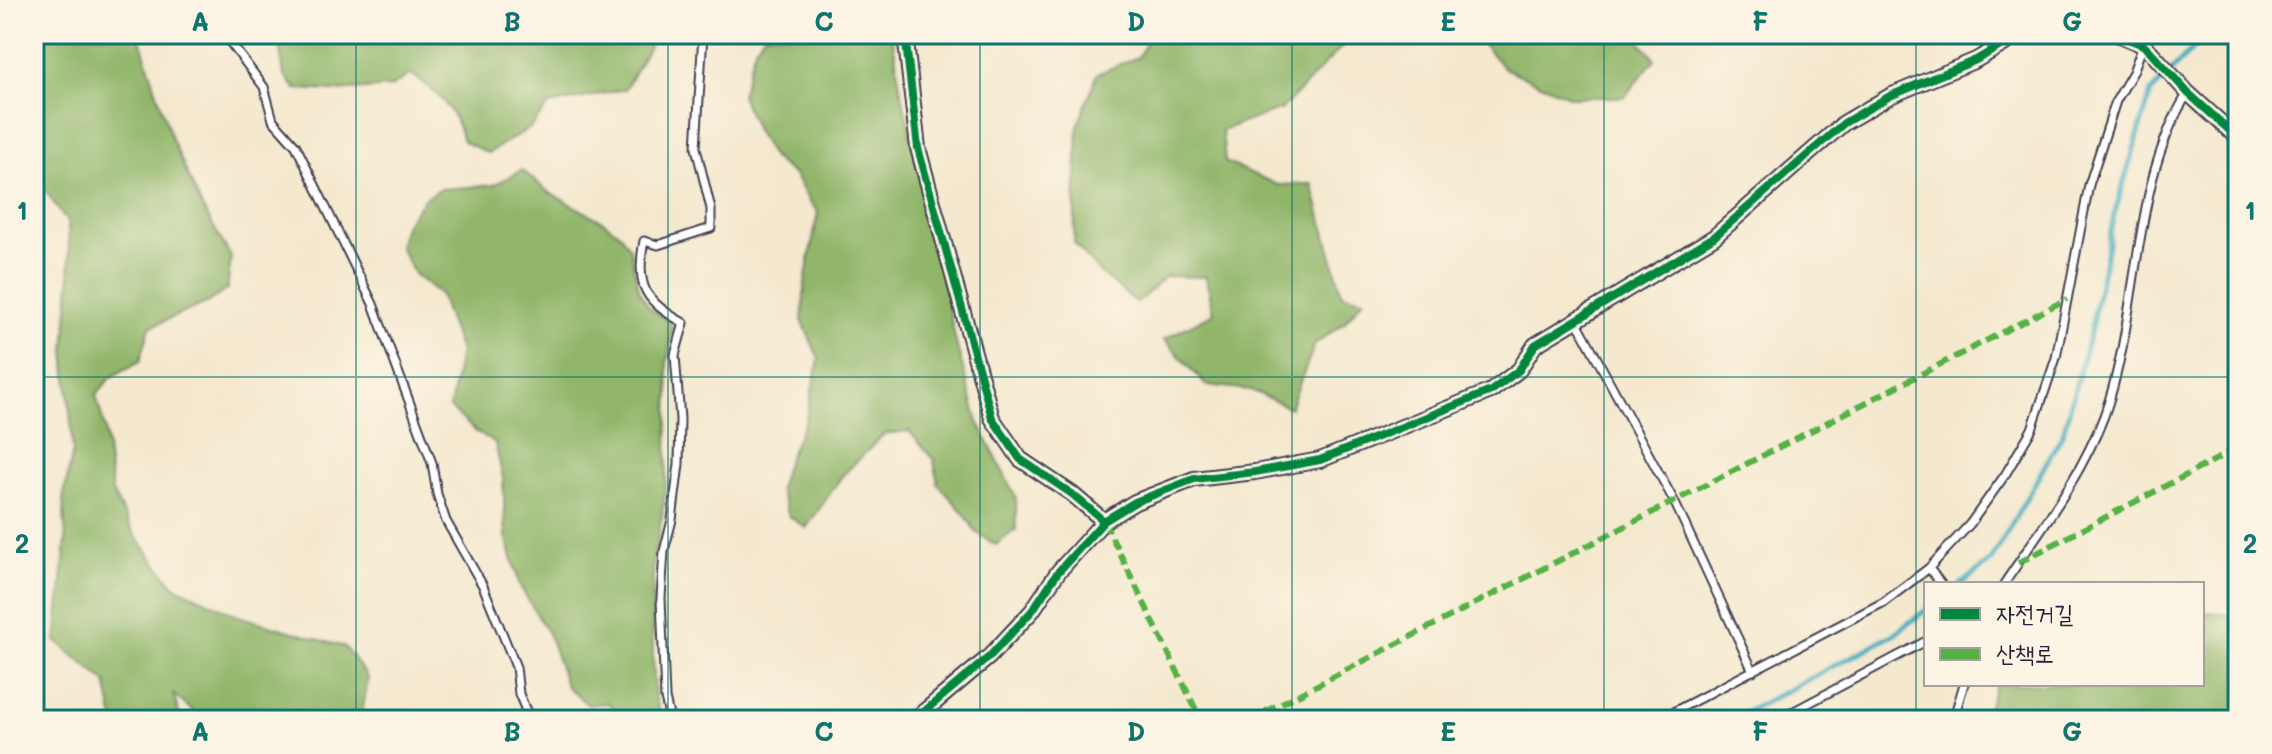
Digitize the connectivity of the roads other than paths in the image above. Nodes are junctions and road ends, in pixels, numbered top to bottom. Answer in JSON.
{"nodes":[{"id":1,"x":228,"y":34,"type":"edge"},
{"id":2,"x":703,"y":34,"type":"edge"},
{"id":3,"x":905,"y":34,"type":"edge"},
{"id":4,"x":2021,"y":34,"type":"edge"},
{"id":5,"x":2117,"y":34,"type":"edge"},
{"id":6,"x":2148,"y":43,"type":"edge"},
{"id":7,"x":2188,"y":93,"type":"junction"},
{"id":8,"x":2238,"y":138,"type":"edge"},
{"id":9,"x":1576,"y":320,"type":"junction"},
{"id":10,"x":1104,"y":521,"type":"junction"},
{"id":11,"x":1929,"y":568,"type":"junction"},
{"id":12,"x":1940,"y":582,"type":"edge"},
{"id":13,"x":2005,"y":582,"type":"edge"},
{"id":14,"x":1924,"y":642,"type":"edge"},
{"id":15,"x":1753,"y":671,"type":"junction"},
{"id":16,"x":1963,"y":686,"type":"edge"},
{"id":17,"x":530,"y":720,"type":"edge"},
{"id":18,"x":670,"y":720,"type":"edge"},
{"id":19,"x":914,"y":720,"type":"edge"},
{"id":20,"x":1658,"y":720,"type":"edge"},
{"id":21,"x":1777,"y":720,"type":"edge"},
{"id":22,"x":1953,"y":720,"type":"edge"}],
"edges":[{"from":1,"to":17,"type":"lane"},
{"from":2,"to":18,"type":"lane"},
{"from":3,"to":10,"type":"street"},
{"from":4,"to":9,"type":"street"},
{"from":5,"to":6,"type":"street"},
{"from":6,"to":7,"type":"street"},
{"from":6,"to":11,"type":"lane"},
{"from":7,"to":8,"type":"street"},
{"from":7,"to":13,"type":"lane"},
{"from":9,"to":10,"type":"street"},
{"from":9,"to":15,"type":"lane"},
{"from":10,"to":19,"type":"street"},
{"from":11,"to":12,"type":"lane"},
{"from":11,"to":15,"type":"lane"},
{"from":14,"to":21,"type":"lane"},
{"from":15,"to":20,"type":"lane"},
{"from":16,"to":22,"type":"lane"}]}
